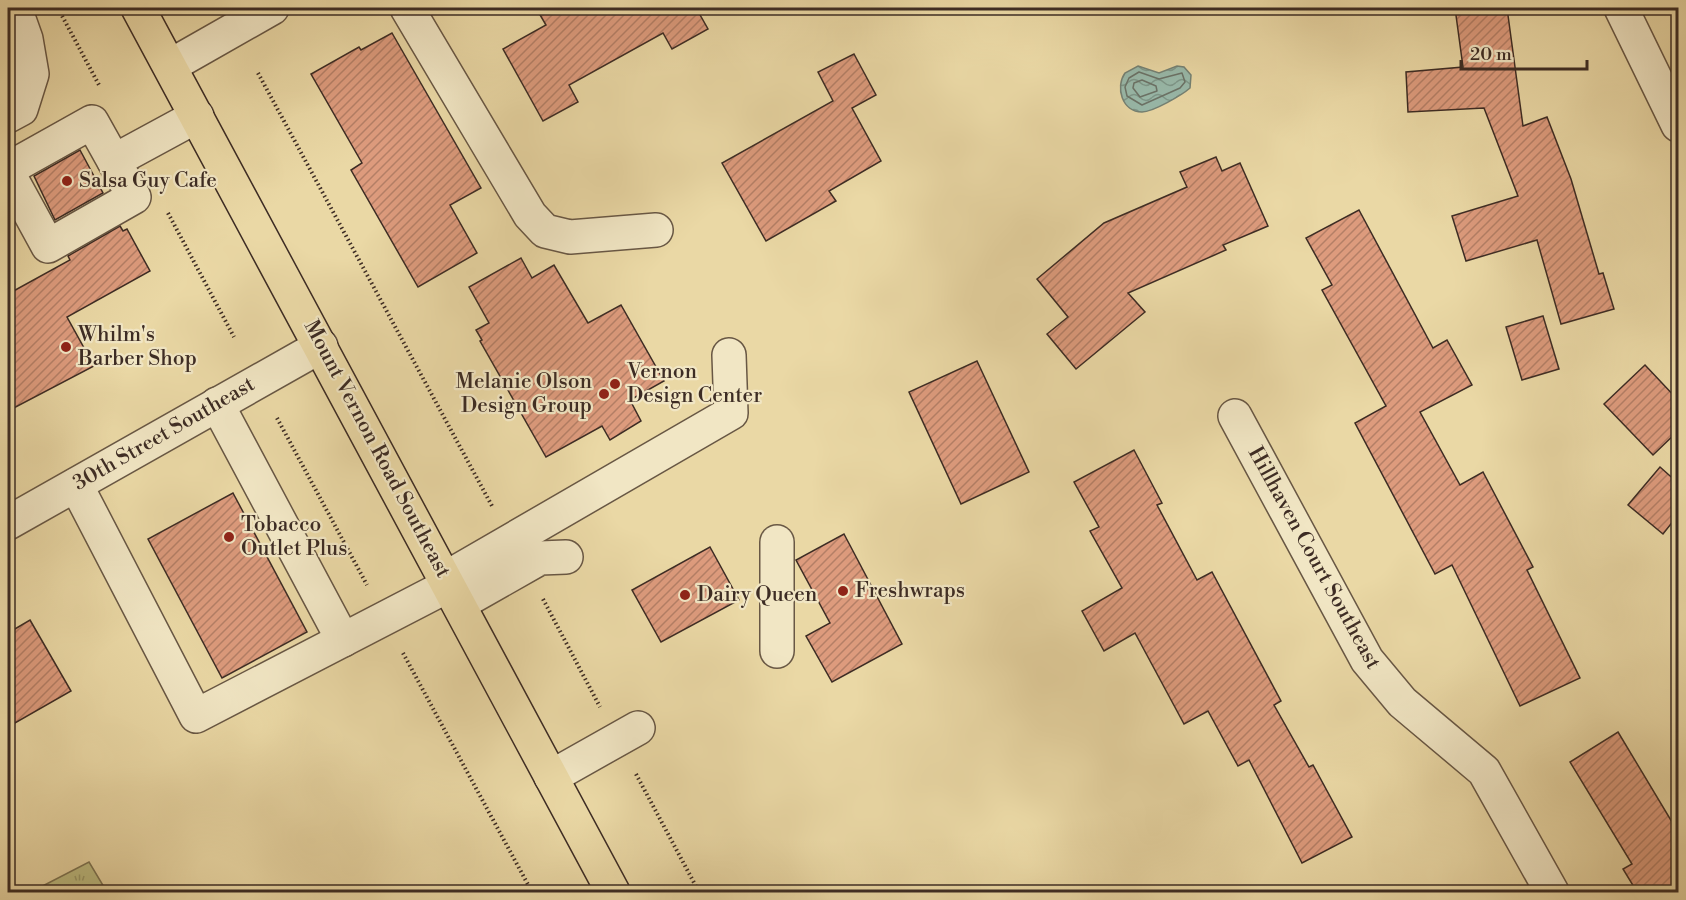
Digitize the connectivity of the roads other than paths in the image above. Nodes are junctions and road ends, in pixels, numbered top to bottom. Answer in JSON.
{"nodes":[{"id":1,"x":15,"y":8,"type":"edge"},
{"id":2,"x":138,"y":8,"type":"edge"},
{"id":3,"x":272,"y":8,"type":"edge"},
{"id":4,"x":407,"y":8,"type":"edge"},
{"id":5,"x":1621,"y":8,"type":"edge"},
{"id":6,"x":170,"y":66,"type":"junction"},
{"id":7,"x":197,"y":116,"type":"junction"},
{"id":8,"x":8,"y":117,"type":"edge"},
{"id":9,"x":1678,"y":125,"type":"edge"},
{"id":10,"x":114,"y":161,"type":"junction"},
{"id":11,"x":8,"y":171,"type":"edge"},
{"id":12,"x":656,"y":230,"type":"dead end"},
{"id":13,"x":321,"y":346,"type":"junction"},
{"id":14,"x":729,"y":354,"type":"dead end"},
{"id":15,"x":217,"y":404,"type":"junction"},
{"id":16,"x":1235,"y":416,"type":"dead end"},
{"id":17,"x":76,"y":485,"type":"junction"},
{"id":18,"x":8,"y":523,"type":"edge"},
{"id":19,"x":777,"y":542,"type":"dead end"},
{"id":20,"x":518,"y":553,"type":"junction"},
{"id":21,"x":566,"y":557,"type":"dead end"},
{"id":22,"x":451,"y":589,"type":"junction"},
{"id":23,"x":343,"y":640,"type":"junction"},
{"id":24,"x":777,"y":651,"type":"dead end"},
{"id":25,"x":628,"y":734,"type":"road end"},
{"id":26,"x":551,"y":777,"type":"junction"},
{"id":27,"x":614,"y":892,"type":"edge"},
{"id":28,"x":1552,"y":892,"type":"edge"}],
"edges":[{"from":1,"to":8,"type":"street"},
{"from":2,"to":6,"type":"main road","name":"Mount Vernon Road Southeast"},
{"from":3,"to":6,"type":"street"},
{"from":4,"to":12,"type":"street"},
{"from":5,"to":9,"type":"street"},
{"from":6,"to":7,"type":"main road","name":"Mount Vernon Road Southeast"},
{"from":7,"to":10,"type":"street"},
{"from":7,"to":13,"type":"main road","name":"Mount Vernon Road Southeast"},
{"from":10,"to":11,"type":"street"},
{"from":10,"to":11,"type":"street"},
{"from":13,"to":15,"type":"street","name":"30th Street Southeast"},
{"from":13,"to":22,"type":"main road","name":"Mount Vernon Road Southeast"},
{"from":14,"to":20,"type":"street"},
{"from":15,"to":17,"type":"street","name":"30th Street Southeast"},
{"from":15,"to":23,"type":"street"},
{"from":16,"to":28,"type":"street","name":"Hillhaven Court Southeast"},
{"from":17,"to":18,"type":"street","name":"30th Street Southeast"},
{"from":17,"to":23,"type":"street"},
{"from":19,"to":24,"type":"street"},
{"from":20,"to":21,"type":"street"},
{"from":20,"to":22,"type":"street"},
{"from":22,"to":23,"type":"street"},
{"from":22,"to":26,"type":"main road","name":"Mount Vernon Road Southeast"},
{"from":25,"to":26,"type":"street"},
{"from":26,"to":27,"type":"main road","name":"Mount Vernon Road Southeast"}]}
